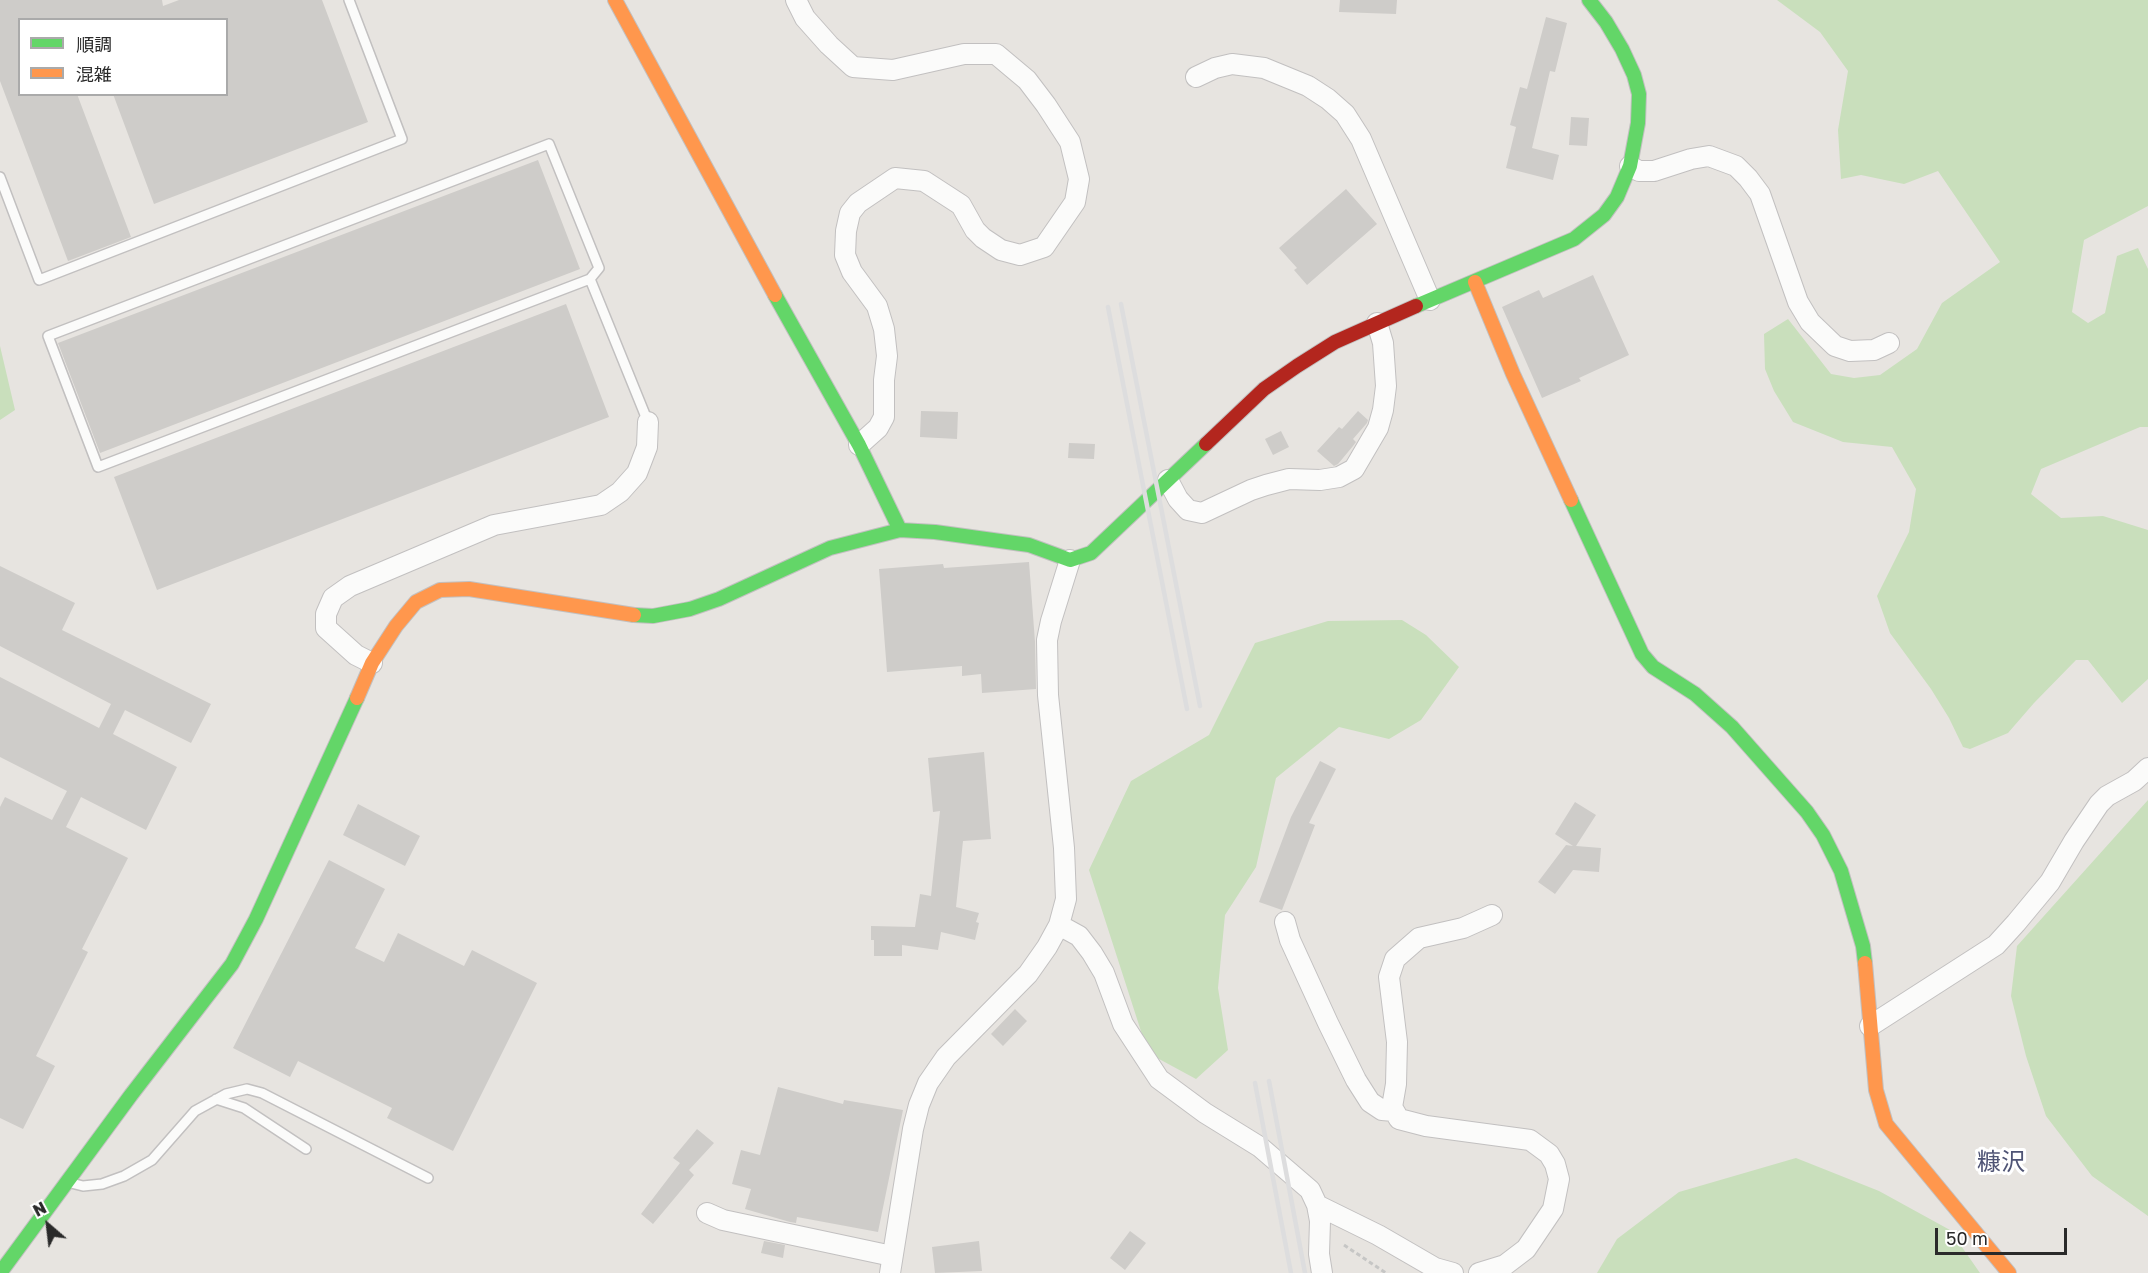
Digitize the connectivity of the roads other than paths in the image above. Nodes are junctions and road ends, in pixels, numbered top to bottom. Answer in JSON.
{"nodes":[{"id":1,"x":349,"y":0,"type":"edge"},
{"id":2,"x":615,"y":0,"type":"edge"},
{"id":3,"x":796,"y":0,"type":"edge"},
{"id":4,"x":1589,"y":0,"type":"edge"},
{"id":5,"x":1196,"y":78,"type":"dead end"},
{"id":6,"x":1630,"y":166,"type":"junction"},
{"id":7,"x":0,"y":177,"type":"edge"},
{"id":8,"x":590,"y":279,"type":"junction"},
{"id":9,"x":1474,"y":282,"type":"junction"},
{"id":10,"x":1430,"y":300,"type":"junction"},
{"id":11,"x":1377,"y":323,"type":"junction"},
{"id":12,"x":1889,"y":343,"type":"dead end"},
{"id":13,"x":648,"y":422,"type":"joint"},
{"id":14,"x":859,"y":445,"type":"junction"},
{"id":15,"x":1168,"y":480,"type":"junction"},
{"id":16,"x":900,"y":530,"type":"junction"},
{"id":17,"x":1070,"y":560,"type":"junction"},
{"id":18,"x":372,"y":663,"type":"junction"},
{"id":19,"x":2148,"y":768,"type":"edge"},
{"id":20,"x":1492,"y":915,"type":"dead end"},
{"id":21,"x":1285,"y":922,"type":"dead end"},
{"id":22,"x":1059,"y":925,"type":"junction"},
{"id":23,"x":1870,"y":1026,"type":"junction"},
{"id":24,"x":216,"y":1099,"type":"junction"},
{"id":25,"x":1395,"y":1111,"type":"junction"},
{"id":26,"x":306,"y":1149,"type":"dead end"},
{"id":27,"x":428,"y":1178,"type":"dead end"},
{"id":28,"x":68,"y":1182,"type":"junction"},
{"id":29,"x":1317,"y":1205,"type":"junction"},
{"id":30,"x":707,"y":1213,"type":"dead end"},
{"id":31,"x":891,"y":1265,"type":"edge"},
{"id":32,"x":0,"y":1273,"type":"edge"},
{"id":33,"x":1322,"y":1273,"type":"edge"},
{"id":34,"x":1453,"y":1273,"type":"edge"},
{"id":35,"x":1479,"y":1273,"type":"edge"},
{"id":36,"x":2009,"y":1273,"type":"edge"}],
"edges":[{"from":1,"to":7,"type":"lane"},
{"from":2,"to":14,"type":"street"},
{"from":3,"to":14,"type":"street"},
{"from":4,"to":6,"type":"street"},
{"from":5,"to":10,"type":"street"},
{"from":6,"to":9,"type":"street"},
{"from":6,"to":12,"type":"street"},
{"from":8,"to":8,"type":"lane"},
{"from":8,"to":13,"type":"lane"},
{"from":9,"to":10,"type":"street"},
{"from":9,"to":23,"type":"street"},
{"from":10,"to":11,"type":"street"},
{"from":11,"to":15,"type":"street"},
{"from":11,"to":15,"type":"street"},
{"from":13,"to":18,"type":"street"},
{"from":14,"to":16,"type":"street"},
{"from":15,"to":17,"type":"street"},
{"from":16,"to":17,"type":"street"},
{"from":16,"to":18,"type":"street"},
{"from":17,"to":22,"type":"street"},
{"from":18,"to":28,"type":"street"},
{"from":19,"to":23,"type":"street"},
{"from":20,"to":25,"type":"street"},
{"from":21,"to":25,"type":"street"},
{"from":22,"to":29,"type":"street"},
{"from":22,"to":31,"type":"street"},
{"from":23,"to":36,"type":"street"},
{"from":24,"to":26,"type":"lane"},
{"from":24,"to":27,"type":"lane"},
{"from":24,"to":28,"type":"lane"},
{"from":25,"to":35,"type":"street"},
{"from":28,"to":32,"type":"street"},
{"from":29,"to":33,"type":"street"},
{"from":29,"to":34,"type":"street"},
{"from":30,"to":31,"type":"street"}]}
